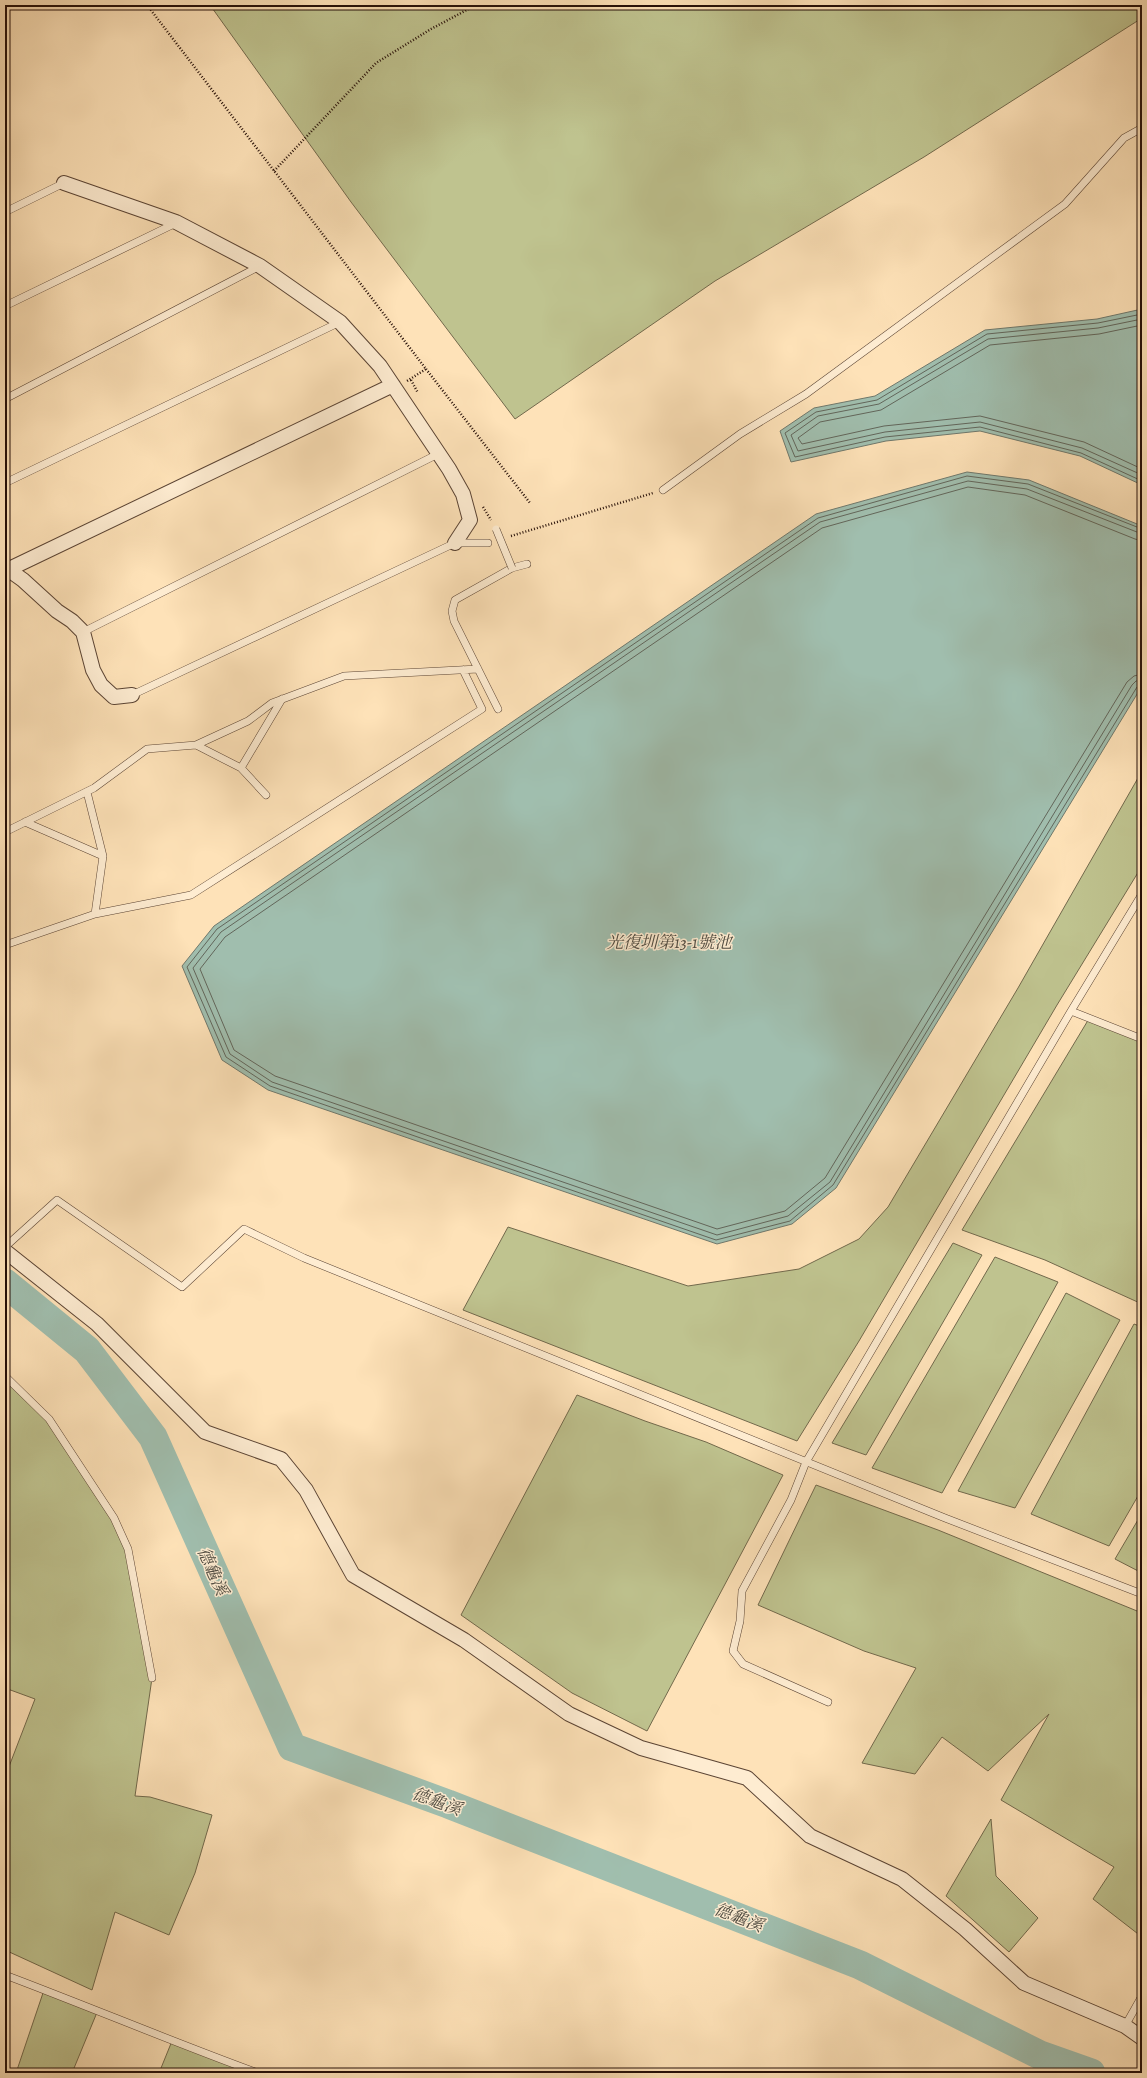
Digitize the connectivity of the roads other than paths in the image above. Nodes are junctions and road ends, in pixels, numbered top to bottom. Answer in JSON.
{"nodes":[{"id":1,"x":1142,"y":128,"type":"edge"},
{"id":2,"x":64,"y":184,"type":"joint"},
{"id":3,"x":5,"y":212,"type":"edge"},
{"id":4,"x":176,"y":222,"type":"junction"},
{"id":5,"x":260,"y":266,"type":"junction"},
{"id":6,"x":5,"y":306,"type":"edge"},
{"id":7,"x":340,"y":322,"type":"junction"},
{"id":8,"x":393,"y":385,"type":"junction"},
{"id":9,"x":5,"y":399,"type":"edge"},
{"id":10,"x":438,"y":454,"type":"junction"},
{"id":11,"x":5,"y":483,"type":"edge"},
{"id":12,"x":663,"y":490,"type":"road end"},
{"id":13,"x":496,"y":529,"type":"dead end"},
{"id":14,"x":455,"y":543,"type":"junction"},
{"id":15,"x":488,"y":543,"type":"road end"},
{"id":16,"x":527,"y":564,"type":"dead end"},
{"id":17,"x":512,"y":568,"type":"junction"},
{"id":18,"x":7,"y":570,"type":"edge"},
{"id":19,"x":83,"y":632,"type":"junction"},
{"id":20,"x":478,"y":669,"type":"junction"},
{"id":21,"x":463,"y":670,"type":"junction"},
{"id":22,"x":132,"y":695,"type":"joint"},
{"id":23,"x":282,"y":699,"type":"junction"},
{"id":24,"x":498,"y":709,"type":"dead end"},
{"id":25,"x":196,"y":745,"type":"junction"},
{"id":26,"x":241,"y":768,"type":"junction"},
{"id":27,"x":87,"y":792,"type":"junction"},
{"id":28,"x":266,"y":795,"type":"dead end"},
{"id":29,"x":25,"y":822,"type":"junction"},
{"id":30,"x":5,"y":832,"type":"edge"},
{"id":31,"x":103,"y":856,"type":"junction"},
{"id":32,"x":1142,"y":894,"type":"edge"},
{"id":33,"x":95,"y":914,"type":"junction"},
{"id":34,"x":5,"y":945,"type":"edge"},
{"id":35,"x":1071,"y":1011,"type":"junction"},
{"id":36,"x":1142,"y":1039,"type":"edge"},
{"id":37,"x":5,"y":1247,"type":"edge"},
{"id":38,"x":5,"y":1252,"type":"edge"},
{"id":39,"x":5,"y":1376,"type":"edge"},
{"id":40,"x":806,"y":1462,"type":"junction"},
{"id":41,"x":1142,"y":1594,"type":"edge"},
{"id":42,"x":152,"y":1678,"type":"dead end"},
{"id":43,"x":828,"y":1702,"type":"dead end"},
{"id":44,"x":5,"y":1975,"type":"edge"},
{"id":45,"x":1142,"y":1996,"type":"edge"},
{"id":46,"x":1125,"y":2026,"type":"junction"},
{"id":47,"x":1142,"y":2038,"type":"edge"},
{"id":48,"x":258,"y":2073,"type":"edge"}],
"edges":[{"from":1,"to":12,"type":"lane"},
{"from":2,"to":3,"type":"lane"},
{"from":2,"to":4,"type":"street"},
{"from":4,"to":5,"type":"street"},
{"from":4,"to":6,"type":"lane"},
{"from":5,"to":7,"type":"street"},
{"from":5,"to":9,"type":"lane"},
{"from":7,"to":8,"type":"street"},
{"from":7,"to":11,"type":"lane"},
{"from":8,"to":10,"type":"street"},
{"from":8,"to":18,"type":"street"},
{"from":10,"to":14,"type":"street"},
{"from":10,"to":19,"type":"lane"},
{"from":13,"to":17,"type":"lane","bridge":true},
{"from":14,"to":15,"type":"lane"},
{"from":14,"to":22,"type":"lane"},
{"from":16,"to":17,"type":"lane"},
{"from":17,"to":20,"type":"lane"},
{"from":18,"to":19,"type":"street"},
{"from":19,"to":22,"type":"street"},
{"from":20,"to":21,"type":"lane"},
{"from":20,"to":24,"type":"lane"},
{"from":21,"to":23,"type":"lane"},
{"from":21,"to":33,"type":"lane"},
{"from":23,"to":25,"type":"lane"},
{"from":23,"to":26,"type":"lane"},
{"from":25,"to":26,"type":"lane"},
{"from":25,"to":27,"type":"lane"},
{"from":26,"to":28,"type":"lane"},
{"from":27,"to":29,"type":"lane"},
{"from":27,"to":31,"type":"lane"},
{"from":29,"to":30,"type":"lane"},
{"from":29,"to":31,"type":"lane"},
{"from":31,"to":33,"type":"lane"},
{"from":32,"to":35,"type":"lane"},
{"from":33,"to":34,"type":"lane"},
{"from":35,"to":36,"type":"lane"},
{"from":35,"to":40,"type":"lane"},
{"from":37,"to":40,"type":"lane"},
{"from":38,"to":46,"type":"street"},
{"from":39,"to":42,"type":"lane"},
{"from":40,"to":41,"type":"lane"},
{"from":40,"to":43,"type":"lane"},
{"from":44,"to":48,"type":"lane"},
{"from":45,"to":46,"type":"lane"},
{"from":46,"to":47,"type":"street"}]}
